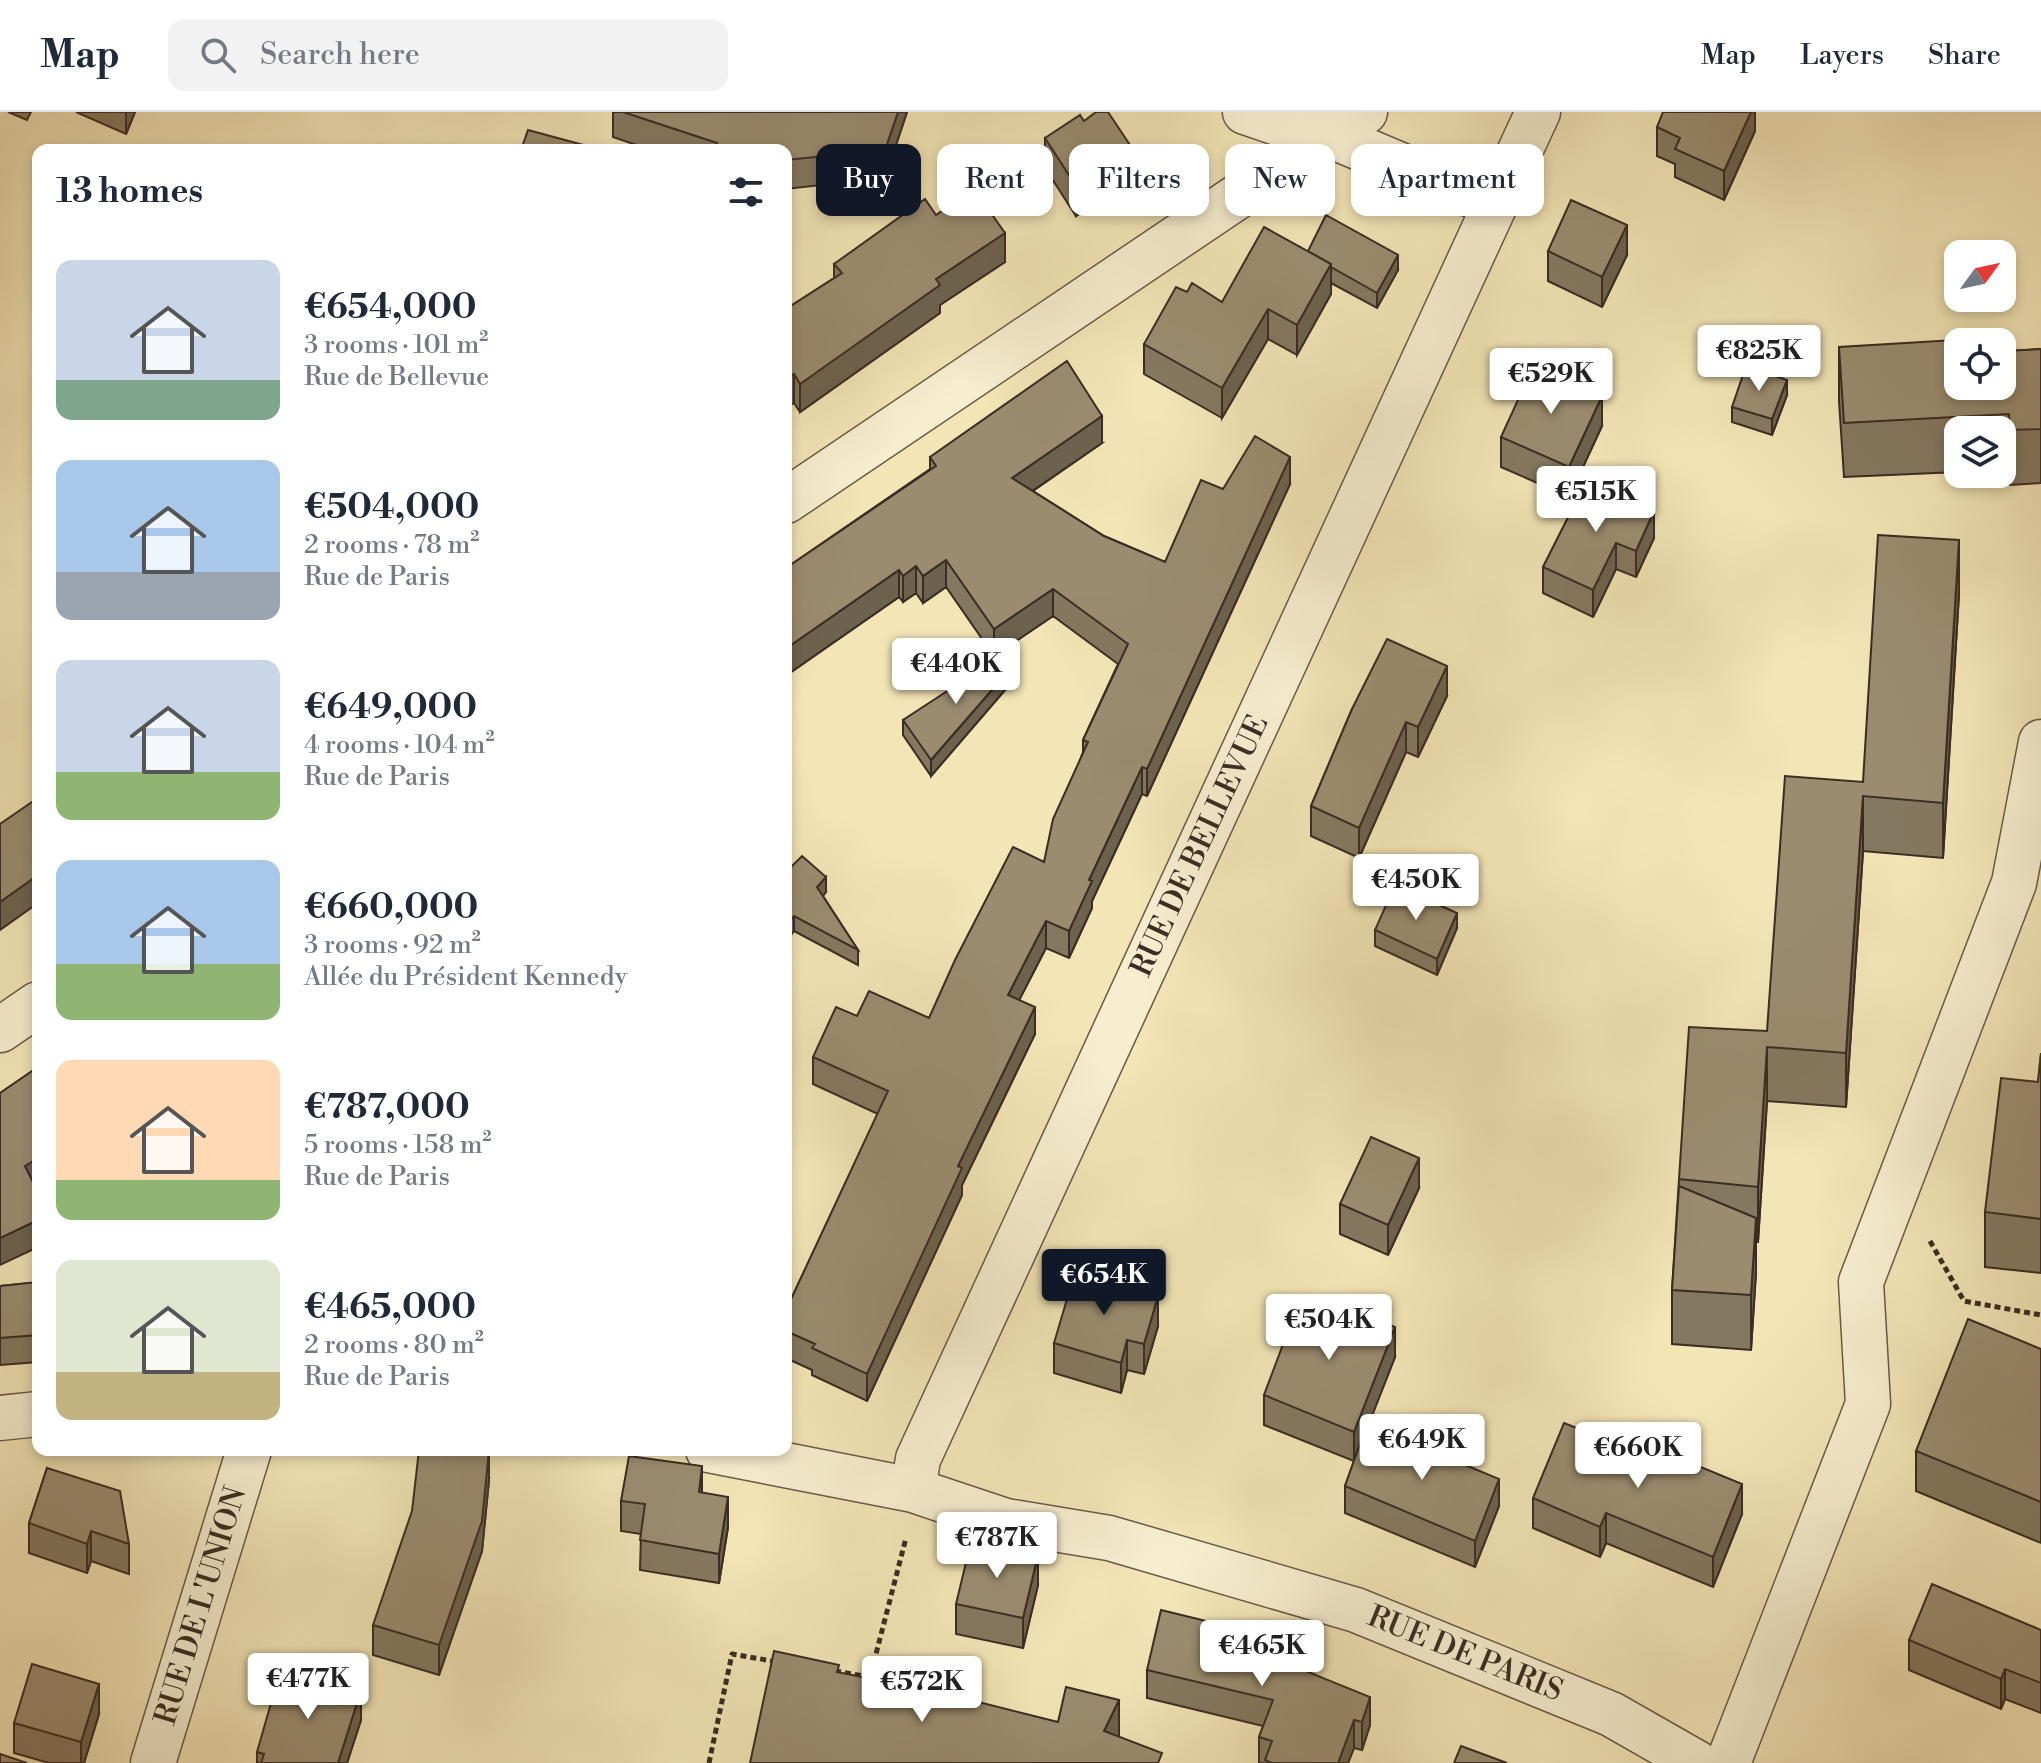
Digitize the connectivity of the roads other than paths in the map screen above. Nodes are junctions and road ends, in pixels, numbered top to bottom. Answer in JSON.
{"nodes":[{"id":1,"x":1245,"y":112,"type":"edge"},
{"id":2,"x":1365,"y":112,"type":"edge"},
{"id":3,"x":1538,"y":112,"type":"edge"},
{"id":4,"x":1329,"y":135,"type":"junction"},
{"id":5,"x":1351,"y":144,"type":"edge"},
{"id":6,"x":1523,"y":144,"type":"edge"},
{"id":7,"x":1490,"y":216,"type":"edge"},
{"id":8,"x":792,"y":497,"type":"edge"},
{"id":9,"x":2041,"y":742,"type":"edge"},
{"id":10,"x":32,"y":1008,"type":"edge"},
{"id":11,"x":0,"y":1030,"type":"edge"},
{"id":12,"x":32,"y":1415,"type":"edge"},
{"id":13,"x":0,"y":1418,"type":"edge"},
{"id":14,"x":247,"y":1456,"type":"edge"},
{"id":15,"x":739,"y":1456,"type":"edge"},
{"id":16,"x":913,"y":1490,"type":"junction"},
{"id":17,"x":153,"y":1763,"type":"edge"},
{"id":18,"x":1697,"y":1763,"type":"edge"},
{"id":19,"x":1728,"y":1763,"type":"edge"}],
"edges":[{"from":1,"to":4,"type":"street"},
{"from":2,"to":4,"type":"street"},
{"from":3,"to":6,"type":"street","name":"RUE DE BELLEVUE"},
{"from":4,"to":5,"type":"street"},
{"from":4,"to":8,"type":"street"},
{"from":7,"to":16,"type":"street","name":"RUE DE BELLEVUE"},
{"from":9,"to":19,"type":"street"},
{"from":10,"to":11,"type":"street"},
{"from":12,"to":13,"type":"street"},
{"from":14,"to":17,"type":"street","name":"RUE DE L'UNION"},
{"from":15,"to":16,"type":"street","name":"RUE DE PARIS"},
{"from":16,"to":18,"type":"street","name":"RUE DE PARIS"}]}
